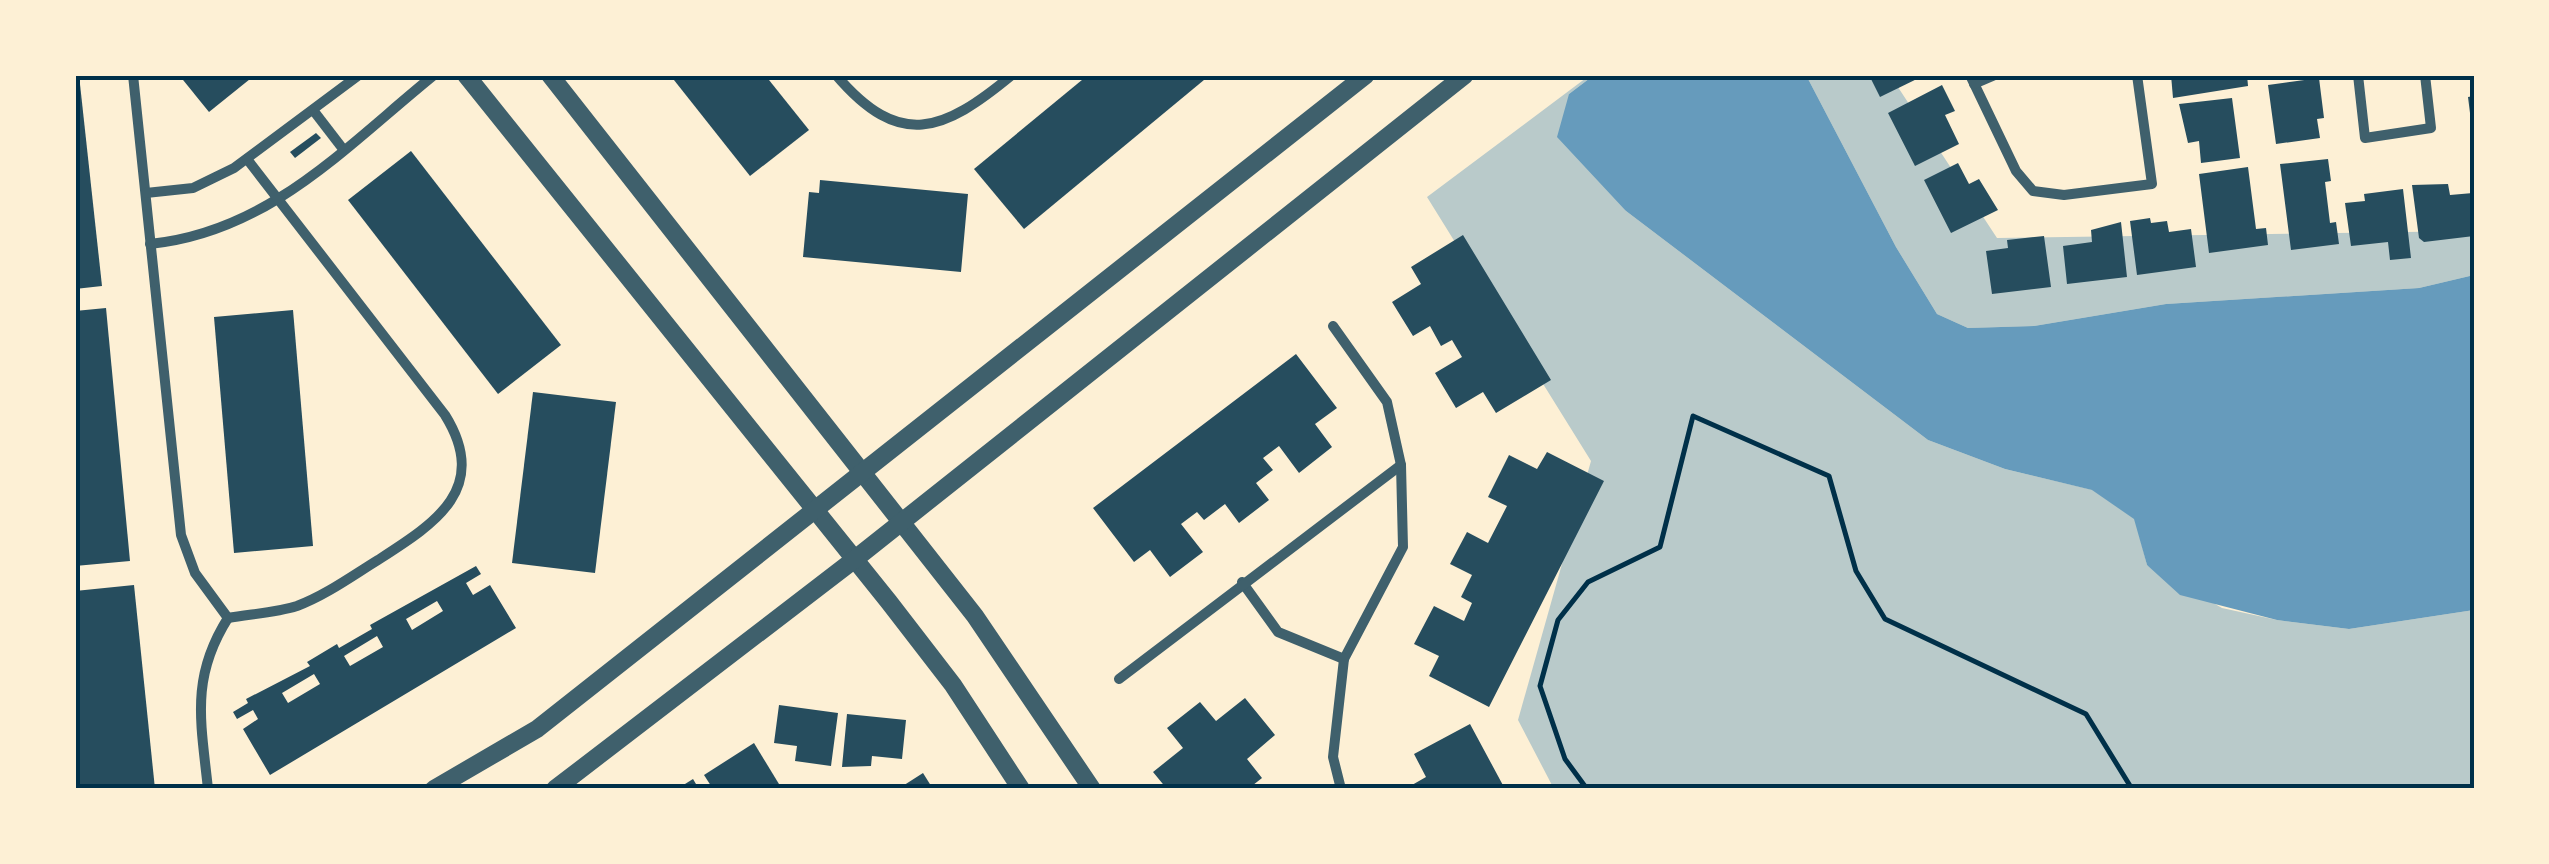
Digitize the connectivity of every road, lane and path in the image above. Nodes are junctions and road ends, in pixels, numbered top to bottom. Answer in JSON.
{"nodes":[{"id":1,"x":133,"y":75,"type":"edge"},
{"id":2,"x":358,"y":75,"type":"edge"},
{"id":3,"x":434,"y":75,"type":"edge"},
{"id":4,"x":466,"y":75,"type":"edge"},
{"id":5,"x":550,"y":75,"type":"edge"},
{"id":6,"x":836,"y":75,"type":"edge"},
{"id":7,"x":1012,"y":75,"type":"edge"},
{"id":8,"x":1366,"y":75,"type":"edge"},
{"id":9,"x":1465,"y":75,"type":"edge"},
{"id":10,"x":1994,"y":75,"type":"edge"},
{"id":11,"x":2137,"y":75,"type":"edge"},
{"id":12,"x":2358,"y":75,"type":"edge"},
{"id":13,"x":2424,"y":75,"type":"edge"},
{"id":14,"x":1972,"y":79,"type":"edge"},
{"id":15,"x":313,"y":110,"type":"junction"},
{"id":16,"x":343,"y":149,"type":"junction"},
{"id":17,"x":248,"y":159,"type":"junction"},
{"id":18,"x":146,"y":192,"type":"junction"},
{"id":19,"x":278,"y":202,"type":"junction"},
{"id":20,"x":150,"y":244,"type":"junction"},
{"id":21,"x":1333,"y":326,"type":"dead end"},
{"id":22,"x":1400,"y":466,"type":"junction"},
{"id":23,"x":863,"y":475,"type":"junction"},
{"id":24,"x":816,"y":511,"type":"junction"},
{"id":25,"x":902,"y":522,"type":"junction"},
{"id":26,"x":855,"y":560,"type":"junction"},
{"id":27,"x":1242,"y":582,"type":"junction"},
{"id":28,"x":228,"y":618,"type":"junction"},
{"id":29,"x":1344,"y":660,"type":"junction"},
{"id":30,"x":1118,"y":679,"type":"dead end"},
{"id":31,"x":208,"y":789,"type":"edge"},
{"id":32,"x":434,"y":789,"type":"edge"},
{"id":33,"x":554,"y":789,"type":"edge"},
{"id":34,"x":1021,"y":789,"type":"edge"},
{"id":35,"x":1092,"y":789,"type":"edge"},
{"id":36,"x":1341,"y":789,"type":"edge"},
{"id":37,"x":1587,"y":789,"type":"edge"},
{"id":38,"x":2132,"y":789,"type":"edge"}],
"edges":[{"from":1,"to":18,"type":"street"},
{"from":2,"to":15,"type":"street"},
{"from":3,"to":16,"type":"street"},
{"from":4,"to":24,"type":"street"},
{"from":5,"to":23,"type":"street"},
{"from":6,"to":7,"type":"street"},
{"from":8,"to":23,"type":"street"},
{"from":9,"to":25,"type":"street"},
{"from":10,"to":14,"type":"street"},
{"from":11,"to":14,"type":"street"},
{"from":12,"to":13,"type":"street"},
{"from":15,"to":16,"type":"street"},
{"from":15,"to":17,"type":"street"},
{"from":16,"to":19,"type":"street"},
{"from":17,"to":18,"type":"street"},
{"from":17,"to":19,"type":"street"},
{"from":18,"to":20,"type":"street"},
{"from":19,"to":20,"type":"street"},
{"from":19,"to":28,"type":"street"},
{"from":20,"to":28,"type":"street"},
{"from":21,"to":22,"type":"street"},
{"from":22,"to":27,"type":"street"},
{"from":22,"to":29,"type":"street"},
{"from":23,"to":24,"type":"street"},
{"from":23,"to":25,"type":"street"},
{"from":24,"to":26,"type":"street"},
{"from":24,"to":32,"type":"street"},
{"from":25,"to":26,"type":"street"},
{"from":25,"to":35,"type":"street"},
{"from":26,"to":33,"type":"street"},
{"from":26,"to":34,"type":"street"},
{"from":27,"to":29,"type":"street"},
{"from":27,"to":30,"type":"street"},
{"from":28,"to":31,"type":"street"},
{"from":29,"to":36,"type":"street"},
{"from":37,"to":38,"type":"path"}]}
